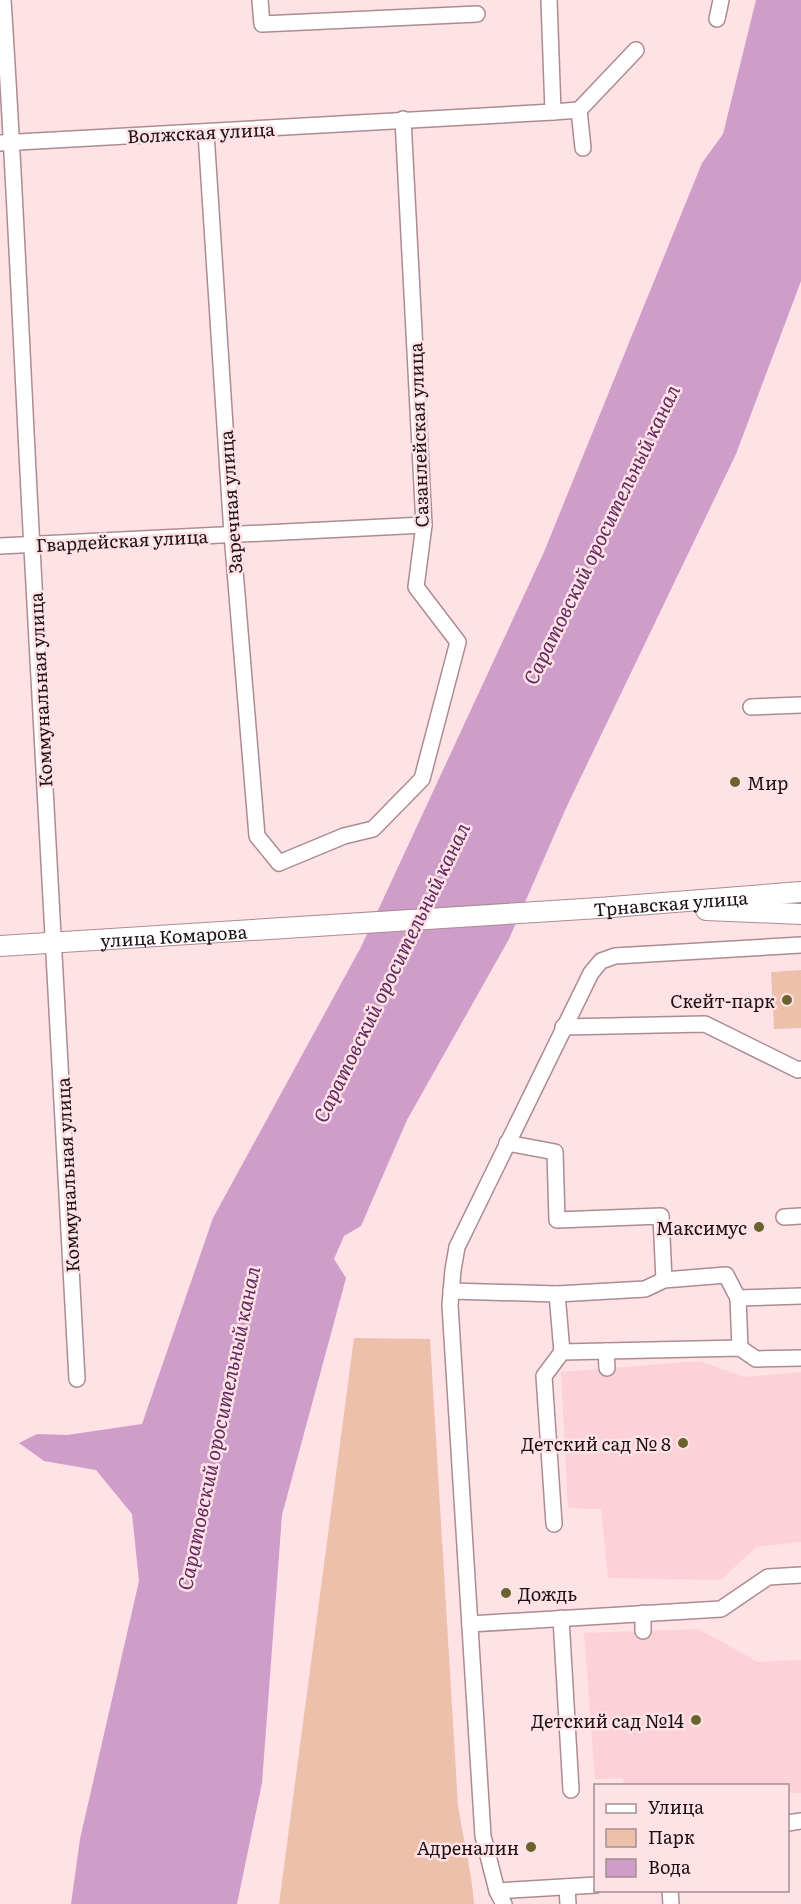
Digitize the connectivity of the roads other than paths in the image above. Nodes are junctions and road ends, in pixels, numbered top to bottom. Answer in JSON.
{"nodes":[{"id":1,"x":3,"y":0,"type":"edge"},
{"id":2,"x":260,"y":0,"type":"edge"},
{"id":3,"x":549,"y":0,"type":"edge"},
{"id":4,"x":721,"y":0,"type":"edge"},
{"id":5,"x":477,"y":14,"type":"dead end"},
{"id":6,"x":717,"y":19,"type":"dead end"},
{"id":7,"x":636,"y":51,"type":"dead end"},
{"id":8,"x":579,"y":110,"type":"junction"},
{"id":9,"x":552,"y":112,"type":"junction"},
{"id":10,"x":403,"y":119,"type":"junction"},
{"id":11,"x":206,"y":133,"type":"junction"},
{"id":12,"x":6,"y":143,"type":"edge"},
{"id":13,"x":583,"y":148,"type":"dead end"},
{"id":14,"x":424,"y":525,"type":"junction"},
{"id":15,"x":232,"y":534,"type":"junction"},
{"id":16,"x":32,"y":544,"type":"junction"},
{"id":17,"x":0,"y":546,"type":"edge"},
{"id":18,"x":801,"y":705,"type":"edge"},
{"id":19,"x":751,"y":707,"type":"dead end"},
{"id":20,"x":279,"y":863,"type":"joint"},
{"id":21,"x":801,"y":891,"type":"edge"},
{"id":22,"x":599,"y":908,"type":"junction"},
{"id":23,"x":797,"y":917,"type":"edge"},
{"id":24,"x":801,"y":935,"type":"edge"},
{"id":25,"x":56,"y":943,"type":"junction"},
{"id":26,"x":0,"y":945,"type":"edge"},
{"id":27,"x":795,"y":945,"type":"edge"},
{"id":28,"x":563,"y":1027,"type":"junction"},
{"id":29,"x":801,"y":1069,"type":"edge"},
{"id":30,"x":507,"y":1143,"type":"junction"},
{"id":31,"x":801,"y":1216,"type":"edge"},
{"id":32,"x":784,"y":1217,"type":"dead end"},
{"id":33,"x":664,"y":1280,"type":"junction"},
{"id":34,"x":451,"y":1291,"type":"junction"},
{"id":35,"x":557,"y":1294,"type":"junction"},
{"id":36,"x":801,"y":1296,"type":"edge"},
{"id":37,"x":738,"y":1299,"type":"junction"},
{"id":38,"x":740,"y":1348,"type":"junction"},
{"id":39,"x":606,"y":1351,"type":"junction"},
{"id":40,"x":562,"y":1352,"type":"junction"},
{"id":41,"x":801,"y":1358,"type":"edge"},
{"id":42,"x":607,"y":1368,"type":"dead end"},
{"id":43,"x":77,"y":1379,"type":"dead end"},
{"id":44,"x":554,"y":1524,"type":"dead end"},
{"id":45,"x":801,"y":1575,"type":"edge"},
{"id":46,"x":643,"y":1613,"type":"junction"},
{"id":47,"x":561,"y":1618,"type":"junction"},
{"id":48,"x":470,"y":1624,"type":"junction"},
{"id":49,"x":643,"y":1631,"type":"dead end"},
{"id":50,"x":571,"y":1790,"type":"dead end"},
{"id":51,"x":594,"y":1885,"type":"edge"},
{"id":52,"x":567,"y":1887,"type":"junction"},
{"id":53,"x":500,"y":1898,"type":"edge"},
{"id":54,"x":568,"y":1904,"type":"edge"}],
"edges":[{"from":1,"to":12,"type":"street","name":"Коммунальная улица"},
{"from":2,"to":5,"type":"street"},
{"from":3,"to":9,"type":"street"},
{"from":4,"to":6,"type":"street"},
{"from":7,"to":8,"type":"street"},
{"from":8,"to":9,"type":"street","name":"Волжская улица"},
{"from":8,"to":13,"type":"street"},
{"from":9,"to":10,"type":"street","name":"Волжская улица"},
{"from":10,"to":11,"type":"street","name":"Волжская улица"},
{"from":10,"to":14,"type":"street","name":"Сазанлейская улица"},
{"from":11,"to":12,"type":"street","name":"Волжская улица"},
{"from":11,"to":15,"type":"street","name":"Заречная улица"},
{"from":12,"to":16,"type":"street","name":"Коммунальная улица"},
{"from":14,"to":15,"type":"street","name":"Гвардейская улица"},
{"from":14,"to":20,"type":"street","name":"Сазанлейская улица"},
{"from":15,"to":16,"type":"street","name":"Гвардейская улица"},
{"from":15,"to":20,"type":"street","name":"Заречная улица"},
{"from":16,"to":17,"type":"street","name":"Гвардейская улица"},
{"from":16,"to":25,"type":"street","name":"Коммунальная улица"},
{"from":18,"to":19,"type":"street"},
{"from":21,"to":22,"type":"main road","name":"Трнавская улица"},
{"from":22,"to":23,"type":"main road","name":"Трнавская улица"},
{"from":22,"to":25,"type":"main road","name":"улица Комарова"},
{"from":24,"to":27,"type":"street"},
{"from":25,"to":26,"type":"main road","name":"улица Комарова"},
{"from":25,"to":43,"type":"street","name":"Коммунальная улица"},
{"from":27,"to":28,"type":"street"},
{"from":28,"to":29,"type":"street"},
{"from":28,"to":30,"type":"street"},
{"from":30,"to":33,"type":"street"},
{"from":30,"to":34,"type":"street"},
{"from":31,"to":32,"type":"street"},
{"from":33,"to":35,"type":"street"},
{"from":33,"to":37,"type":"street"},
{"from":34,"to":35,"type":"street"},
{"from":34,"to":48,"type":"street"},
{"from":35,"to":40,"type":"street"},
{"from":36,"to":37,"type":"street"},
{"from":37,"to":38,"type":"street"},
{"from":38,"to":39,"type":"street"},
{"from":38,"to":41,"type":"street"},
{"from":39,"to":40,"type":"street"},
{"from":39,"to":42,"type":"street"},
{"from":40,"to":44,"type":"street"},
{"from":45,"to":46,"type":"street"},
{"from":46,"to":47,"type":"street"},
{"from":46,"to":49,"type":"street"},
{"from":47,"to":48,"type":"street"},
{"from":47,"to":50,"type":"street"},
{"from":48,"to":53,"type":"street"},
{"from":51,"to":52,"type":"street"},
{"from":52,"to":53,"type":"street"},
{"from":52,"to":54,"type":"street"}]}
